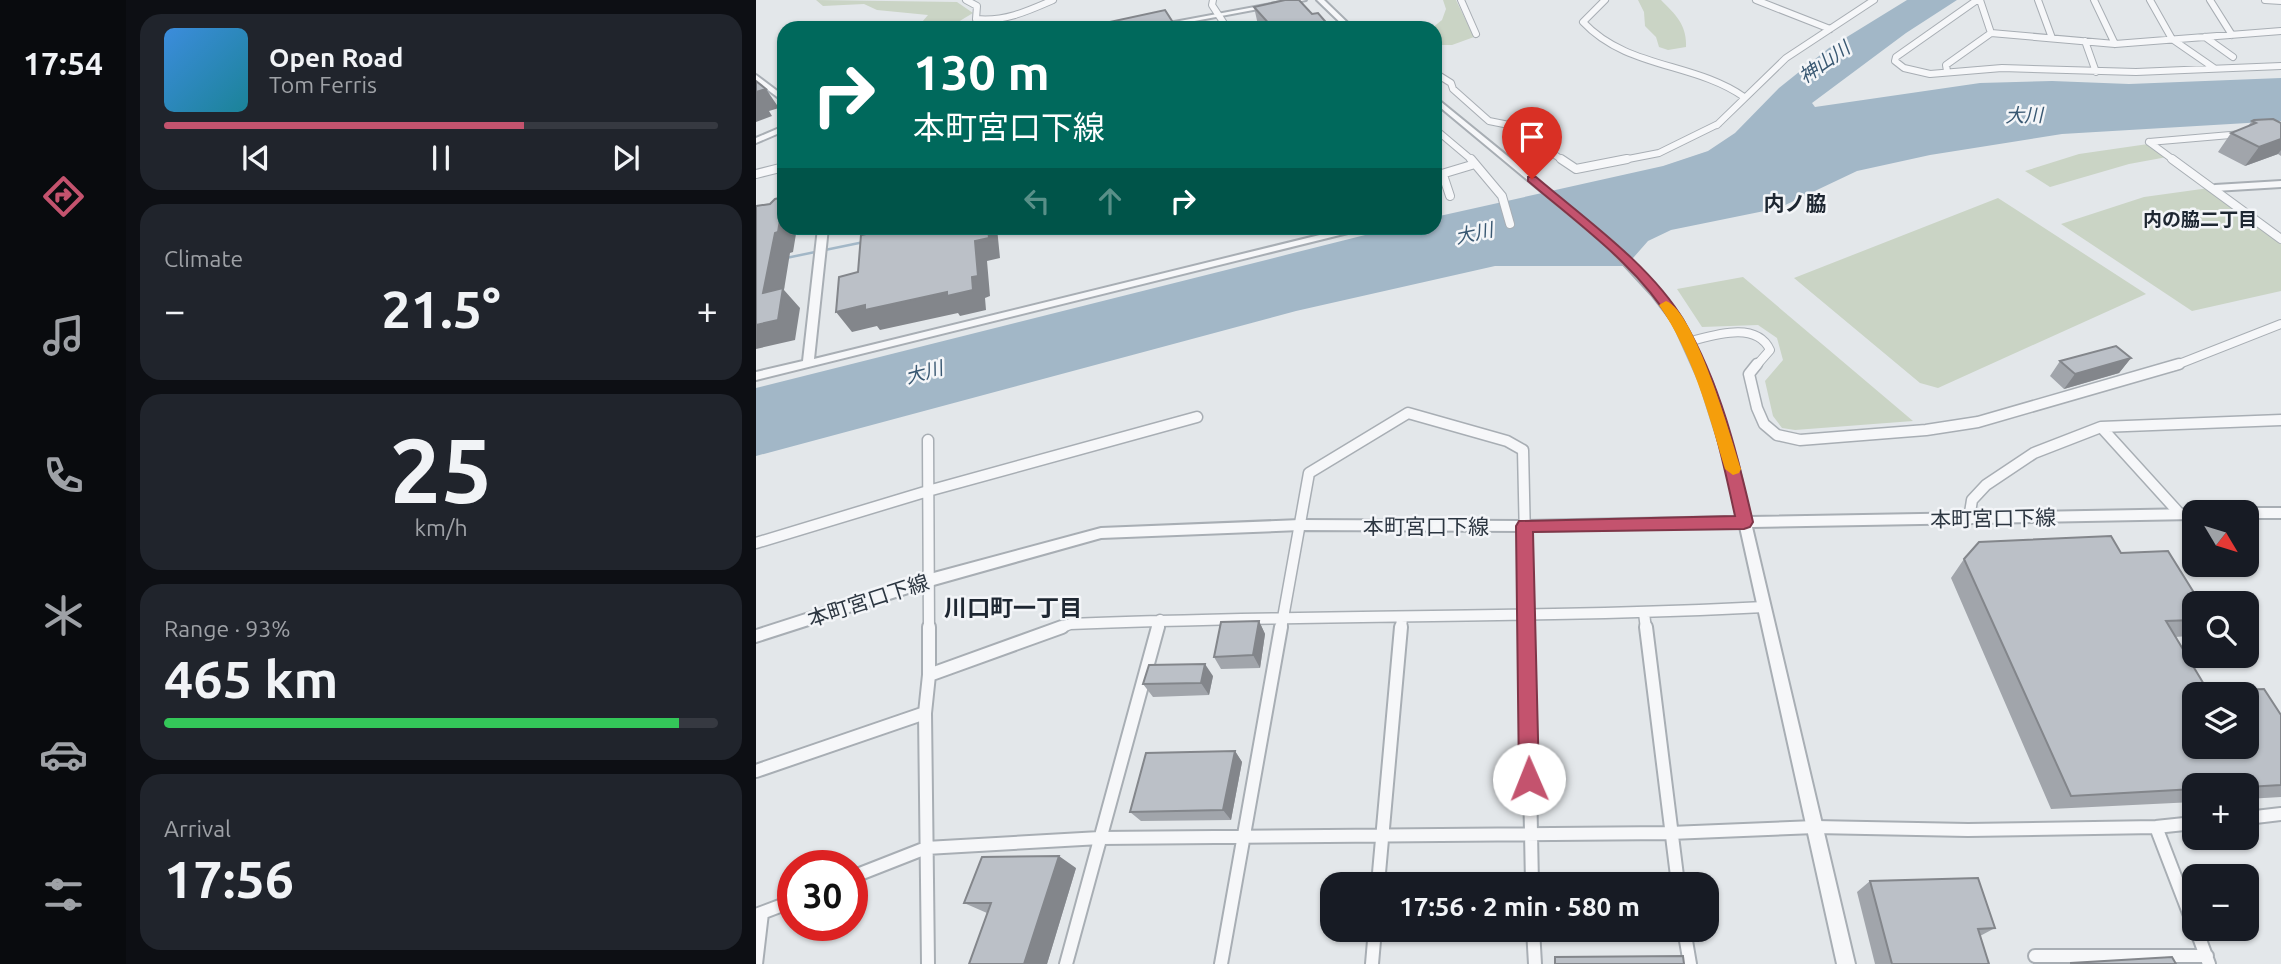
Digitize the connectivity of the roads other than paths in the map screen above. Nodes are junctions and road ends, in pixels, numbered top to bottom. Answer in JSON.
{"nodes":[{"id":1,"x":966,"y":0,"type":"edge"},
{"id":2,"x":1052,"y":0,"type":"edge"},
{"id":3,"x":1304,"y":0,"type":"edge"},
{"id":4,"x":1320,"y":0,"type":"edge"},
{"id":5,"x":1461,"y":0,"type":"edge"},
{"id":6,"x":1605,"y":0,"type":"edge"},
{"id":7,"x":1756,"y":0,"type":"edge"},
{"id":8,"x":1874,"y":0,"type":"edge"},
{"id":9,"x":1978,"y":0,"type":"edge"},
{"id":10,"x":2038,"y":0,"type":"edge"},
{"id":11,"x":2094,"y":0,"type":"edge"},
{"id":12,"x":2150,"y":0,"type":"edge"},
{"id":13,"x":2210,"y":0,"type":"edge"},
{"id":14,"x":2265,"y":0,"type":"edge"},
{"id":15,"x":2273,"y":0,"type":"edge"},
{"id":16,"x":1212,"y":1,"type":"edge"},
{"id":17,"x":2281,"y":1,"type":"edge"},
{"id":18,"x":2281,"y":8,"type":"edge"},
{"id":19,"x":1218,"y":15,"type":"junction"},
{"id":20,"x":1184,"y":21,"type":"edge"},
{"id":21,"x":1222,"y":21,"type":"edge"},
{"id":22,"x":1342,"y":21,"type":"edge"},
{"id":23,"x":1830,"y":29,"type":"junction"},
{"id":24,"x":2281,"y":31,"type":"edge"},
{"id":25,"x":1991,"y":33,"type":"junction"},
{"id":26,"x":1476,"y":34,"type":"dead end"},
{"id":27,"x":2232,"y":34,"type":"junction"},
{"id":28,"x":2204,"y":37,"type":"junction"},
{"id":29,"x":2052,"y":38,"type":"junction"},
{"id":30,"x":2172,"y":40,"type":"junction"},
{"id":31,"x":2084,"y":41,"type":"junction"},
{"id":32,"x":2115,"y":44,"type":"junction"},
{"id":33,"x":2233,"y":57,"type":"dead end"},
{"id":34,"x":2281,"y":66,"type":"edge"},
{"id":35,"x":2214,"y":68,"type":"junction"},
{"id":36,"x":1947,"y":71,"type":"junction"},
{"id":37,"x":2096,"y":72,"type":"junction"},
{"id":38,"x":756,"y":77,"type":"edge"},
{"id":39,"x":1442,"y":77,"type":"edge"},
{"id":40,"x":777,"y":94,"type":"edge"},
{"id":41,"x":1744,"y":97,"type":"junction"},
{"id":42,"x":1442,"y":105,"type":"edge"},
{"id":43,"x":777,"y":131,"type":"edge"},
{"id":44,"x":2253,"y":133,"type":"edge"},
{"id":45,"x":1442,"y":136,"type":"edge"},
{"id":46,"x":756,"y":141,"type":"edge"},
{"id":47,"x":1475,"y":164,"type":"junction"},
{"id":48,"x":777,"y":169,"type":"edge"},
{"id":49,"x":756,"y":174,"type":"edge"},
{"id":50,"x":1442,"y":175,"type":"edge"},
{"id":51,"x":1442,"y":181,"type":"edge"},
{"id":52,"x":2281,"y":184,"type":"edge"},
{"id":53,"x":2215,"y":188,"type":"junction"},
{"id":54,"x":1450,"y":196,"type":"dead end"},
{"id":55,"x":1510,"y":224,"type":"dead end"},
{"id":56,"x":822,"y":235,"type":"edge"},
{"id":57,"x":1329,"y":235,"type":"edge"},
{"id":58,"x":2281,"y":239,"type":"edge"},
{"id":59,"x":1641,"y":275,"type":"joint"},
{"id":60,"x":2281,"y":324,"type":"edge"},
{"id":61,"x":1687,"y":342,"type":"junction"},
{"id":62,"x":808,"y":364,"type":"junction"},
{"id":63,"x":756,"y":376,"type":"edge"},
{"id":64,"x":1197,"y":417,"type":"dead end"},
{"id":65,"x":2281,"y":419,"type":"edge"},
{"id":66,"x":2101,"y":427,"type":"junction"},
{"id":67,"x":928,"y":440,"type":"dead end"},
{"id":68,"x":928,"y":491,"type":"junction"},
{"id":69,"x":2259,"y":513,"type":"edge"},
{"id":70,"x":2281,"y":513,"type":"edge"},
{"id":71,"x":2179,"y":514,"type":"joint"},
{"id":72,"x":1969,"y":519,"type":"junction"},
{"id":73,"x":1744,"y":522,"type":"junction"},
{"id":74,"x":1300,"y":525,"type":"junction"},
{"id":75,"x":1525,"y":526,"type":"junction"},
{"id":76,"x":756,"y":543,"type":"edge"},
{"id":77,"x":930,"y":580,"type":"junction"},
{"id":78,"x":1764,"y":607,"type":"junction"},
{"id":79,"x":1644,"y":612,"type":"junction"},
{"id":80,"x":1527,"y":615,"type":"junction"},
{"id":81,"x":1402,"y":617,"type":"junction"},
{"id":82,"x":1283,"y":618,"type":"junction"},
{"id":83,"x":1160,"y":620,"type":"junction"},
{"id":84,"x":756,"y":636,"type":"edge"},
{"id":85,"x":929,"y":675,"type":"junction"},
{"id":86,"x":925,"y":713,"type":"junction"},
{"id":87,"x":756,"y":771,"type":"edge"},
{"id":88,"x":2281,"y":814,"type":"edge"},
{"id":89,"x":2259,"y":817,"type":"edge"},
{"id":90,"x":2182,"y":824,"type":"edge"},
{"id":91,"x":1815,"y":827,"type":"junction"},
{"id":92,"x":2156,"y":827,"type":"junction"},
{"id":93,"x":1670,"y":833,"type":"junction"},
{"id":94,"x":1530,"y":834,"type":"junction"},
{"id":95,"x":1382,"y":836,"type":"junction"},
{"id":96,"x":1100,"y":838,"type":"junction"},
{"id":97,"x":1244,"y":838,"type":"junction"},
{"id":98,"x":926,"y":848,"type":"junction"},
{"id":99,"x":868,"y":871,"type":"edge"},
{"id":100,"x":1379,"y":872,"type":"edge"},
{"id":101,"x":1532,"y":872,"type":"edge"},
{"id":102,"x":1676,"y":872,"type":"edge"},
{"id":103,"x":2182,"y":894,"type":"edge"},
{"id":104,"x":777,"y":907,"type":"edge"},
{"id":105,"x":759,"y":914,"type":"edge"},
{"id":106,"x":2201,"y":941,"type":"edge"},
{"id":107,"x":1374,"y":942,"type":"edge"},
{"id":108,"x":1534,"y":942,"type":"edge"},
{"id":109,"x":1687,"y":942,"type":"edge"},
{"id":110,"x":2035,"y":956,"type":"dead end"},
{"id":111,"x":2208,"y":960,"type":"edge"},
{"id":112,"x":756,"y":964,"type":"edge"},
{"id":113,"x":928,"y":964,"type":"edge"},
{"id":114,"x":1066,"y":964,"type":"edge"},
{"id":115,"x":1221,"y":964,"type":"edge"},
{"id":116,"x":1372,"y":964,"type":"edge"},
{"id":117,"x":1535,"y":964,"type":"edge"},
{"id":118,"x":1690,"y":964,"type":"edge"},
{"id":119,"x":1846,"y":964,"type":"edge"}],
"edges":[{"from":1,"to":2,"type":"street"},
{"from":3,"to":19,"type":"street"},
{"from":4,"to":22,"type":"street"},
{"from":5,"to":26,"type":"street"},
{"from":6,"to":41,"type":"street"},
{"from":7,"to":23,"type":"street"},
{"from":8,"to":23,"type":"street"},
{"from":9,"to":25,"type":"street"},
{"from":9,"to":36,"type":"street"},
{"from":10,"to":29,"type":"street"},
{"from":11,"to":32,"type":"street"},
{"from":12,"to":30,"type":"street"},
{"from":13,"to":27,"type":"street"},
{"from":14,"to":15,"type":"street"},
{"from":15,"to":17,"type":"street"},
{"from":15,"to":18,"type":"street"},
{"from":16,"to":19,"type":"street"},
{"from":19,"to":20,"type":"street"},
{"from":19,"to":21,"type":"street"},
{"from":23,"to":41,"type":"street"},
{"from":24,"to":27,"type":"street"},
{"from":25,"to":29,"type":"street"},
{"from":25,"to":36,"type":"street"},
{"from":27,"to":28,"type":"street"},
{"from":28,"to":30,"type":"street"},
{"from":28,"to":33,"type":"street"},
{"from":29,"to":31,"type":"street"},
{"from":30,"to":32,"type":"street"},
{"from":30,"to":35,"type":"street"},
{"from":31,"to":32,"type":"street"},
{"from":31,"to":37,"type":"street"},
{"from":34,"to":35,"type":"street"},
{"from":35,"to":37,"type":"street"},
{"from":36,"to":37,"type":"street"},
{"from":38,"to":40,"type":"street"},
{"from":39,"to":41,"type":"street"},
{"from":42,"to":59,"type":"street"},
{"from":43,"to":46,"type":"street"},
{"from":44,"to":53,"type":"street"},
{"from":45,"to":47,"type":"street"},
{"from":47,"to":50,"type":"street"},
{"from":47,"to":55,"type":"street"},
{"from":48,"to":49,"type":"street"},
{"from":51,"to":54,"type":"street"},
{"from":52,"to":53,"type":"street"},
{"from":53,"to":58,"type":"street"},
{"from":56,"to":62,"type":"street"},
{"from":57,"to":62,"type":"street"},
{"from":59,"to":61,"type":"street"},
{"from":60,"to":61,"type":"street"},
{"from":61,"to":73,"type":"street"},
{"from":62,"to":63,"type":"street"},
{"from":64,"to":68,"type":"street"},
{"from":65,"to":66,"type":"street"},
{"from":66,"to":71,"type":"street"},
{"from":66,"to":72,"type":"street"},
{"from":67,"to":68,"type":"street"},
{"from":68,"to":76,"type":"street"},
{"from":68,"to":77,"type":"street"},
{"from":69,"to":70,"type":"street"},
{"from":71,"to":72,"type":"street","name":"本町宮口下線"},
{"from":72,"to":73,"type":"street","name":"本町宮口下線"},
{"from":73,"to":75,"type":"street","name":"本町宮口下線"},
{"from":73,"to":78,"type":"street"},
{"from":74,"to":75,"type":"street","name":"本町宮口下線"},
{"from":74,"to":75,"type":"street"},
{"from":74,"to":77,"type":"street","name":"本町宮口下線"},
{"from":74,"to":82,"type":"street"},
{"from":75,"to":80,"type":"street"},
{"from":77,"to":84,"type":"street","name":"本町宮口下線"},
{"from":77,"to":85,"type":"street"},
{"from":78,"to":79,"type":"street"},
{"from":78,"to":91,"type":"street"},
{"from":79,"to":80,"type":"street"},
{"from":79,"to":93,"type":"street"},
{"from":80,"to":81,"type":"street"},
{"from":80,"to":94,"type":"street"},
{"from":81,"to":82,"type":"street"},
{"from":81,"to":95,"type":"street"},
{"from":82,"to":83,"type":"street"},
{"from":82,"to":97,"type":"street"},
{"from":83,"to":85,"type":"street"},
{"from":83,"to":96,"type":"street"},
{"from":85,"to":86,"type":"street"},
{"from":86,"to":87,"type":"street"},
{"from":86,"to":98,"type":"street"},
{"from":88,"to":89,"type":"street"},
{"from":90,"to":92,"type":"street"},
{"from":91,"to":92,"type":"street"},
{"from":91,"to":93,"type":"street"},
{"from":91,"to":119,"type":"street"},
{"from":92,"to":103,"type":"street"},
{"from":93,"to":94,"type":"street"},
{"from":93,"to":102,"type":"street"},
{"from":94,"to":95,"type":"street"},
{"from":94,"to":101,"type":"street"},
{"from":95,"to":97,"type":"street"},
{"from":95,"to":100,"type":"street"},
{"from":96,"to":97,"type":"street"},
{"from":96,"to":98,"type":"street"},
{"from":96,"to":114,"type":"street"},
{"from":97,"to":115,"type":"street"},
{"from":98,"to":99,"type":"street"},
{"from":98,"to":113,"type":"street"},
{"from":104,"to":105,"type":"street"},
{"from":105,"to":112,"type":"street"},
{"from":106,"to":111,"type":"street"},
{"from":107,"to":116,"type":"street"},
{"from":108,"to":117,"type":"street"},
{"from":109,"to":118,"type":"street"},
{"from":110,"to":111,"type":"street"}]}
